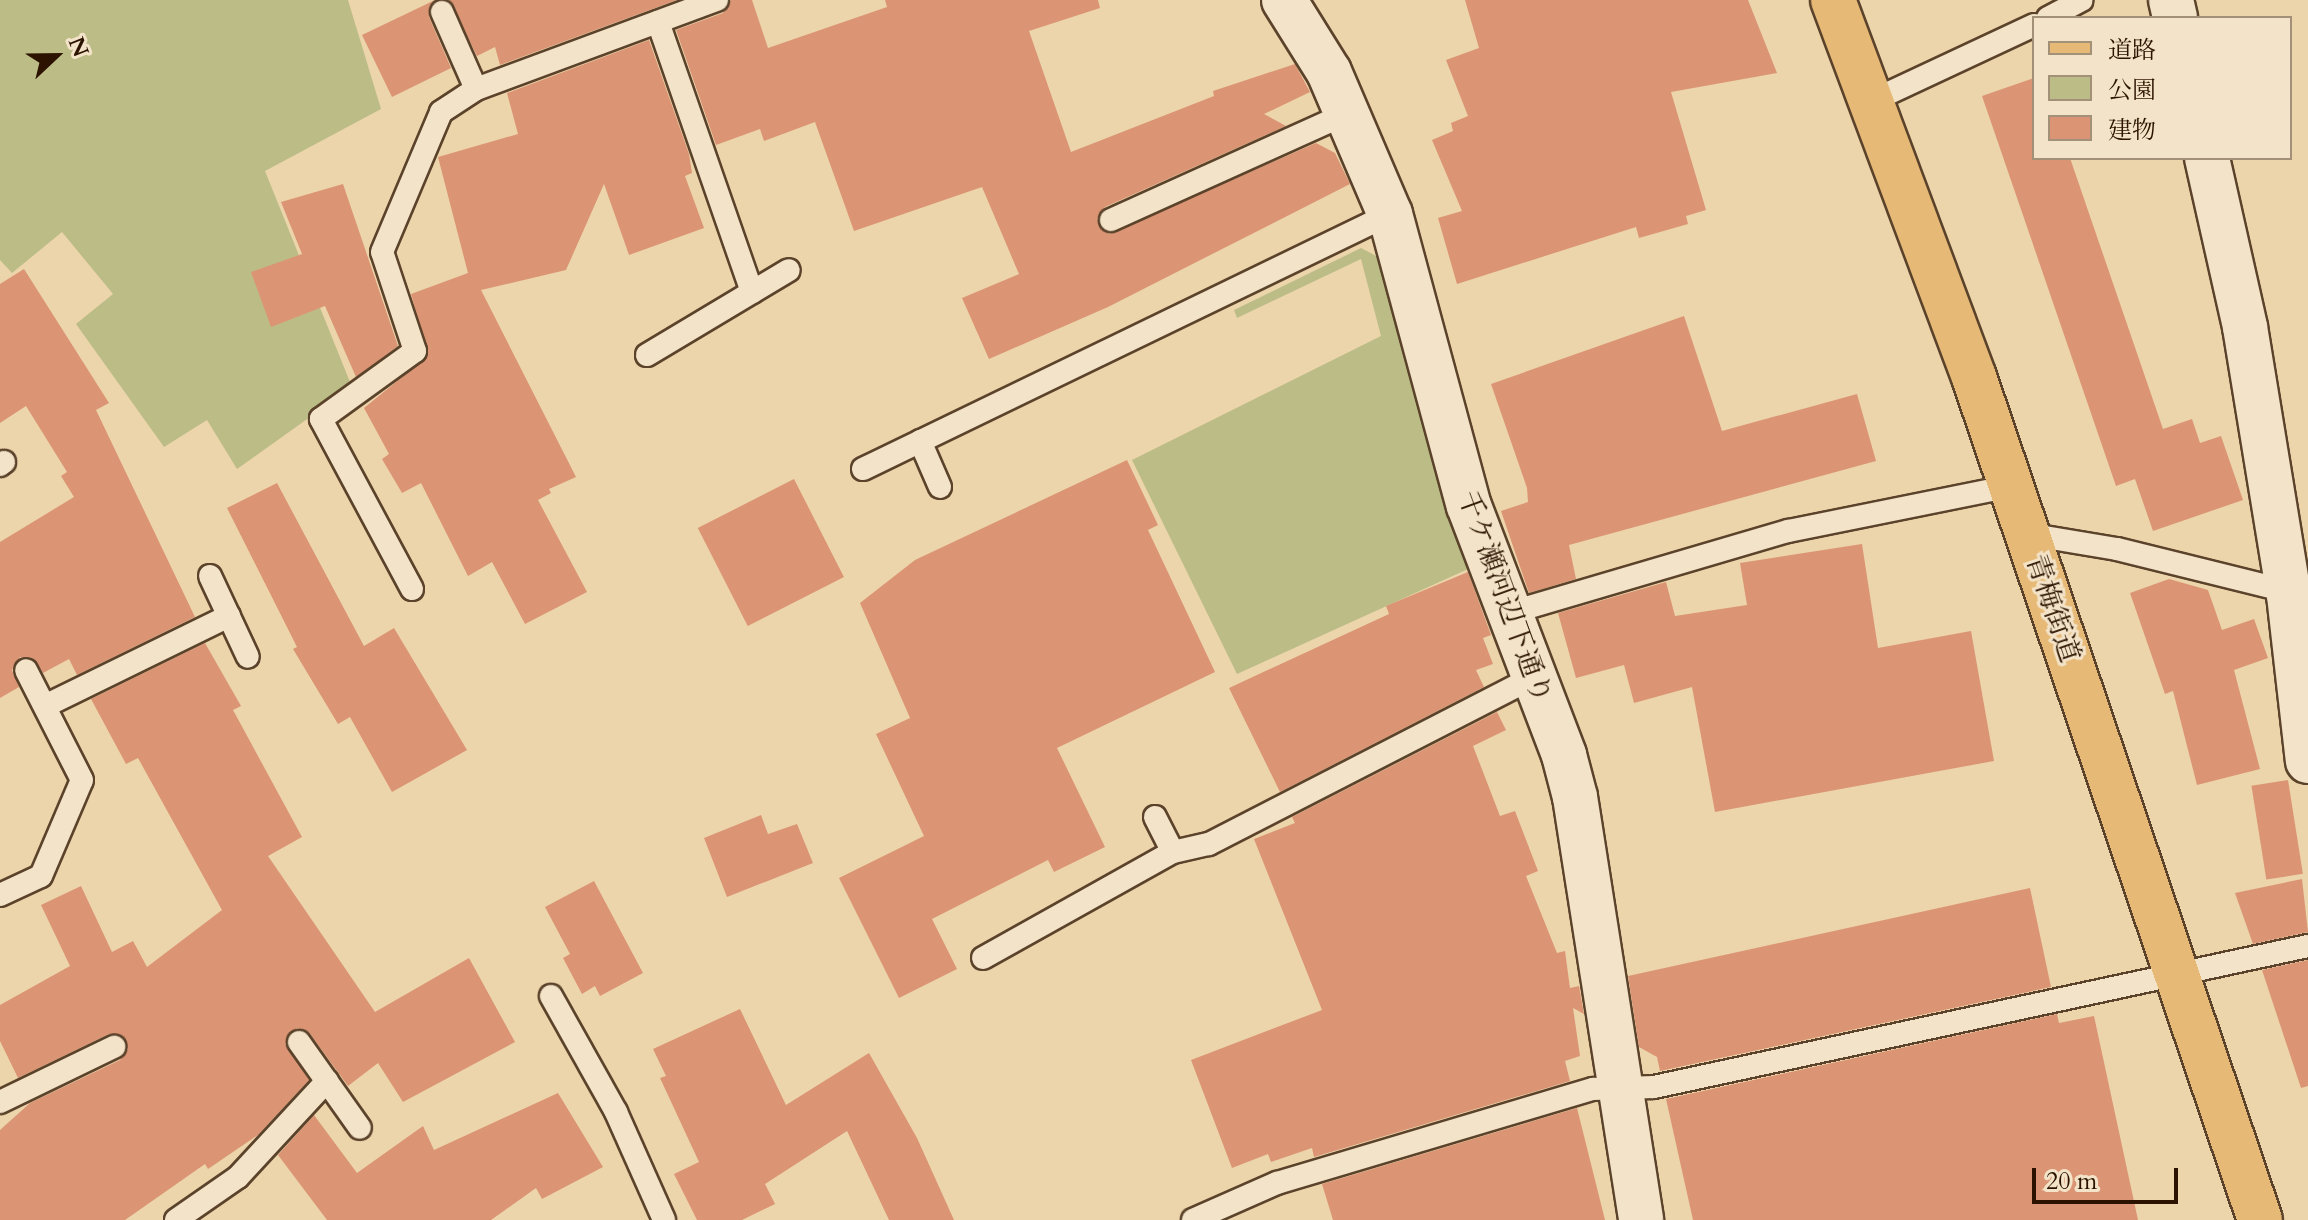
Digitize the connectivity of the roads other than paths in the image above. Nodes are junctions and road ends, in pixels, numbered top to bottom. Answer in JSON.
{"nodes":[{"id":1,"x":717,"y":0,"type":"edge"},
{"id":2,"x":1284,"y":0,"type":"edge"},
{"id":3,"x":1833,"y":0,"type":"edge"},
{"id":4,"x":2082,"y":0,"type":"edge"},
{"id":5,"x":442,"y":12,"type":"dead end"},
{"id":6,"x":2052,"y":16,"type":"edge"},
{"id":7,"x":658,"y":22,"type":"junction"},
{"id":8,"x":2032,"y":26,"type":"edge"},
{"id":9,"x":476,"y":89,"type":"junction"},
{"id":10,"x":1874,"y":100,"type":"junction"},
{"id":11,"x":1348,"y":113,"type":"junction"},
{"id":12,"x":2207,"y":160,"type":"edge"},
{"id":13,"x":1390,"y":214,"type":"junction"},
{"id":14,"x":1111,"y":220,"type":"dead end"},
{"id":15,"x":789,"y":270,"type":"dead end"},
{"id":16,"x":752,"y":292,"type":"junction"},
{"id":17,"x":647,"y":355,"type":"dead end"},
{"id":18,"x":920,"y":441,"type":"junction"},
{"id":19,"x":863,"y":469,"type":"dead end"},
{"id":20,"x":2011,"y":486,"type":"junction"},
{"id":21,"x":940,"y":487,"type":"dead end"},
{"id":22,"x":2027,"y":534,"type":"junction"},
{"id":23,"x":210,"y":576,"type":"dead end"},
{"id":24,"x":412,"y":589,"type":"dead end"},
{"id":25,"x":2298,"y":593,"type":"edge"},
{"id":26,"x":1509,"y":613,"type":"junction"},
{"id":27,"x":229,"y":616,"type":"junction"},
{"id":28,"x":248,"y":657,"type":"dead end"},
{"id":29,"x":26,"y":670,"type":"dead end"},
{"id":30,"x":1534,"y":677,"type":"junction"},
{"id":31,"x":45,"y":706,"type":"junction"},
{"id":32,"x":2308,"y":761,"type":"edge"},
{"id":33,"x":1155,"y":817,"type":"dead end"},
{"id":34,"x":1173,"y":852,"type":"junction"},
{"id":35,"x":0,"y":895,"type":"edge"},
{"id":36,"x":2308,"y":946,"type":"edge"},
{"id":37,"x":983,"y":958,"type":"dead end"},
{"id":38,"x":2177,"y":974,"type":"junction"},
{"id":39,"x":551,"y":996,"type":"dead end"},
{"id":40,"x":299,"y":1042,"type":"dead end"},
{"id":41,"x":114,"y":1047,"type":"dead end"},
{"id":42,"x":327,"y":1081,"type":"junction"},
{"id":43,"x":1617,"y":1088,"type":"junction"},
{"id":44,"x":0,"y":1102,"type":"edge"},
{"id":45,"x":360,"y":1128,"type":"dead end"},
{"id":46,"x":176,"y":1220,"type":"edge"},
{"id":47,"x":664,"y":1220,"type":"edge"},
{"id":48,"x":1193,"y":1220,"type":"edge"},
{"id":49,"x":1641,"y":1220,"type":"edge"},
{"id":50,"x":2260,"y":1220,"type":"edge"}],
"edges":[{"from":1,"to":7,"type":"lane"},
{"from":2,"to":11,"type":"street","name":"千ケ瀬河辺下通り"},
{"from":3,"to":10,"type":"main road","name":"青梅街道"},
{"from":4,"to":6,"type":"lane"},
{"from":5,"to":9,"type":"lane"},
{"from":7,"to":9,"type":"lane"},
{"from":7,"to":16,"type":"lane"},
{"from":8,"to":10,"type":"lane"},
{"from":9,"to":24,"type":"lane"},
{"from":10,"to":20,"type":"main road","name":"青梅街道"},
{"from":11,"to":13,"type":"street","name":"千ケ瀬河辺下通り"},
{"from":11,"to":14,"type":"lane"},
{"from":12,"to":25,"type":"street"},
{"from":13,"to":18,"type":"lane"},
{"from":13,"to":26,"type":"street","name":"千ケ瀬河辺下通り"},
{"from":15,"to":16,"type":"lane"},
{"from":16,"to":17,"type":"lane"},
{"from":18,"to":19,"type":"lane"},
{"from":18,"to":21,"type":"lane"},
{"from":20,"to":22,"type":"main road","name":"青梅街道"},
{"from":20,"to":26,"type":"lane"},
{"from":22,"to":25,"type":"lane"},
{"from":22,"to":38,"type":"main road","name":"青梅街道"},
{"from":23,"to":27,"type":"lane"},
{"from":25,"to":32,"type":"street"},
{"from":26,"to":30,"type":"street","name":"千ケ瀬河辺下通り"},
{"from":27,"to":28,"type":"lane"},
{"from":27,"to":31,"type":"lane"},
{"from":29,"to":31,"type":"lane"},
{"from":30,"to":34,"type":"lane"},
{"from":30,"to":43,"type":"street","name":"千ケ瀬河辺下通り"},
{"from":31,"to":35,"type":"lane"},
{"from":33,"to":34,"type":"lane"},
{"from":34,"to":37,"type":"lane"},
{"from":36,"to":38,"type":"lane"},
{"from":38,"to":43,"type":"lane"},
{"from":38,"to":50,"type":"main road","name":"青梅街道"},
{"from":39,"to":47,"type":"lane"},
{"from":40,"to":42,"type":"lane"},
{"from":41,"to":44,"type":"lane"},
{"from":42,"to":45,"type":"lane"},
{"from":42,"to":46,"type":"lane"},
{"from":43,"to":48,"type":"lane"},
{"from":43,"to":49,"type":"street","name":"千ケ瀬河辺下通り"}]}
